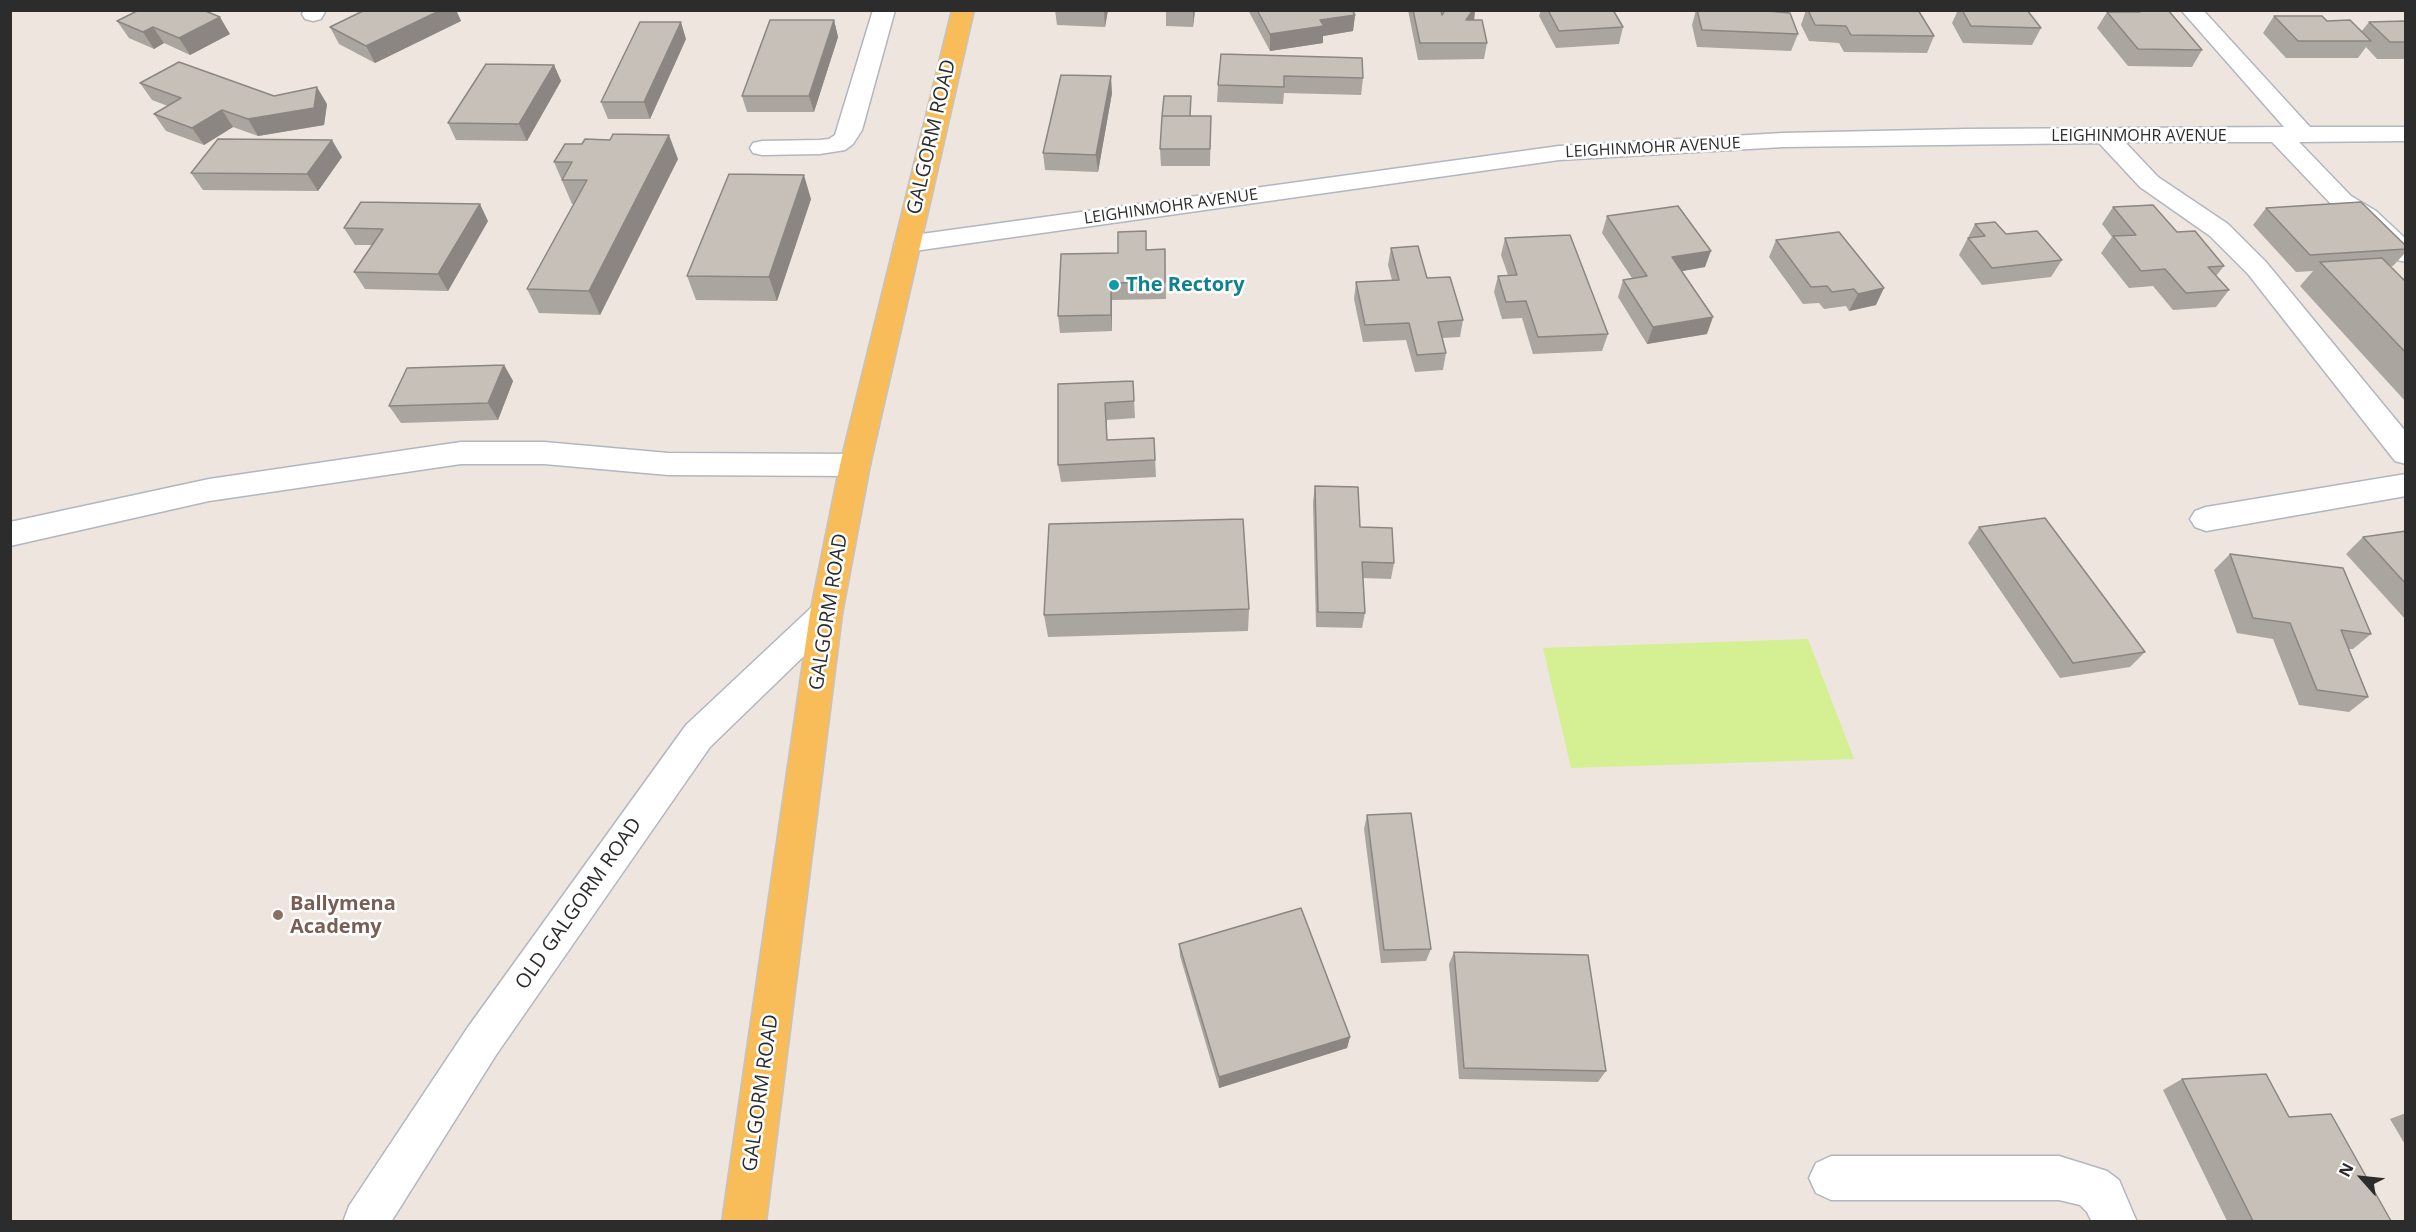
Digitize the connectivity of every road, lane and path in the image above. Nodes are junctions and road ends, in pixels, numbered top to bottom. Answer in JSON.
{"nodes":[{"id":1,"x":884,"y":10,"type":"edge"},
{"id":2,"x":963,"y":10,"type":"edge"},
{"id":3,"x":2191,"y":10,"type":"edge"},
{"id":4,"x":2406,"y":134,"type":"edge"},
{"id":5,"x":2292,"y":135,"type":"junction"},
{"id":6,"x":2106,"y":136,"type":"junction"},
{"id":7,"x":762,"y":148,"type":"dead end"},
{"id":8,"x":907,"y":244,"type":"junction"},
{"id":9,"x":2406,"y":254,"type":"edge"},
{"id":10,"x":2406,"y":453,"type":"edge"},
{"id":11,"x":855,"y":465,"type":"junction"},
{"id":12,"x":2406,"y":485,"type":"edge"},
{"id":13,"x":2206,"y":519,"type":"dead end"},
{"id":14,"x":10,"y":534,"type":"edge"},
{"id":15,"x":826,"y":614,"type":"junction"},
{"id":16,"x":1831,"y":1178,"type":"dead end"},
{"id":17,"x":365,"y":1221,"type":"edge"},
{"id":18,"x":744,"y":1221,"type":"edge"},
{"id":19,"x":2115,"y":1221,"type":"edge"}],
"edges":[{"from":1,"to":7,"type":"street"},
{"from":2,"to":8,"type":"main road","name":"GALGORM ROAD"},
{"from":3,"to":5,"type":"street"},
{"from":4,"to":5,"type":"street","name":"LEIGHINMOHR AVENUE"},
{"from":5,"to":6,"type":"street","name":"LEIGHINMOHR AVENUE"},
{"from":5,"to":9,"type":"street"},
{"from":6,"to":8,"type":"street","name":"LEIGHINMOHR AVENUE"},
{"from":6,"to":10,"type":"street"},
{"from":8,"to":11,"type":"main road","name":"GALGORM ROAD"},
{"from":11,"to":14,"type":"street"},
{"from":11,"to":15,"type":"main road","name":"GALGORM ROAD"},
{"from":12,"to":13,"type":"street"},
{"from":15,"to":17,"type":"street","name":"OLD GALGORM ROAD"},
{"from":15,"to":18,"type":"main road","name":"GALGORM ROAD"},
{"from":16,"to":19,"type":"street"}]}
